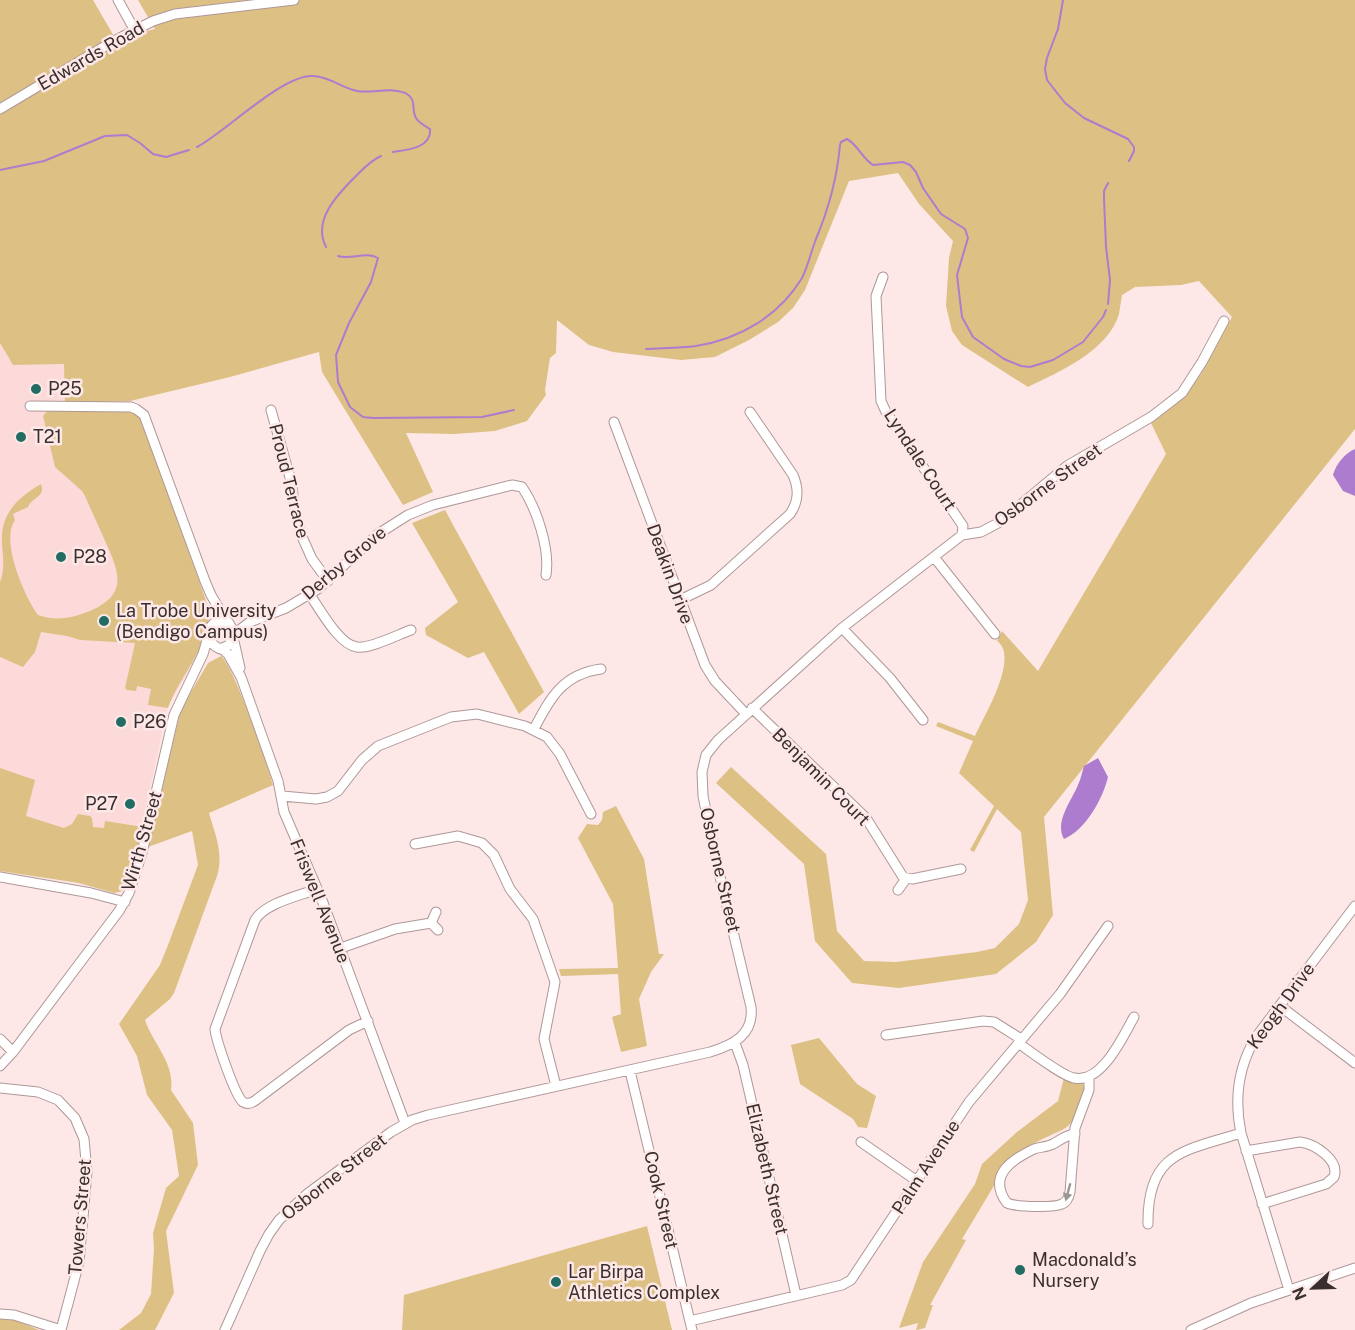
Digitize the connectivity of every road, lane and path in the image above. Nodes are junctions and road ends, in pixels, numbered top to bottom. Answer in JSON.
{"nodes":[{"id":1,"x":118,"y":0,"type":"edge"},
{"id":2,"x":294,"y":0,"type":"edge"},
{"id":3,"x":134,"y":29,"type":"junction"},
{"id":4,"x":0,"y":109,"type":"edge"},
{"id":5,"x":883,"y":277,"type":"dead end"},
{"id":6,"x":1224,"y":321,"type":"dead end"},
{"id":7,"x":30,"y":405,"type":"dead end"},
{"id":8,"x":271,"y":410,"type":"dead end"},
{"id":9,"x":750,"y":412,"type":"dead end"},
{"id":10,"x":614,"y":422,"type":"dead end"},
{"id":11,"x":962,"y":536,"type":"junction"},
{"id":12,"x":934,"y":557,"type":"junction"},
{"id":13,"x":546,"y":575,"type":"dead end"},
{"id":14,"x":328,"y":581,"type":"junction"},
{"id":15,"x":211,"y":595,"type":"junction"},
{"id":16,"x":310,"y":595,"type":"junction"},
{"id":17,"x":680,"y":600,"type":"junction"},
{"id":18,"x":228,"y":622,"type":"junction"},
{"id":19,"x":250,"y":622,"type":"junction"},
{"id":20,"x":211,"y":626,"type":"junction"},
{"id":21,"x":842,"y":628,"type":"junction"},
{"id":22,"x":411,"y":630,"type":"dead end"},
{"id":23,"x":995,"y":634,"type":"dead end"},
{"id":24,"x":233,"y":636,"type":"junction"},
{"id":25,"x":208,"y":637,"type":"junction"},
{"id":26,"x":220,"y":649,"type":"junction"},
{"id":27,"x":600,"y":669,"type":"dead end"},
{"id":28,"x":195,"y":671,"type":"junction"},
{"id":29,"x":242,"y":677,"type":"junction"},
{"id":30,"x":749,"y":711,"type":"junction"},
{"id":31,"x":923,"y":720,"type":"dead end"},
{"id":32,"x":534,"y":729,"type":"junction"},
{"id":33,"x":282,"y":796,"type":"junction"},
{"id":34,"x":591,"y":814,"type":"dead end"},
{"id":35,"x":415,"y":844,"type":"dead end"},
{"id":36,"x":961,"y":869,"type":"dead end"},
{"id":37,"x":0,"y":877,"type":"edge"},
{"id":38,"x":906,"y":879,"type":"junction"},
{"id":39,"x":317,"y":888,"type":"junction"},
{"id":40,"x":898,"y":890,"type":"dead end"},
{"id":41,"x":125,"y":902,"type":"junction"},
{"id":42,"x":1355,"y":906,"type":"edge"},
{"id":43,"x":436,"y":912,"type":"dead end"},
{"id":44,"x":1352,"y":918,"type":"edge"},
{"id":45,"x":1108,"y":926,"type":"dead end"},
{"id":46,"x":341,"y":948,"type":"junction"},
{"id":47,"x":1280,"y":1006,"type":"junction"},
{"id":48,"x":1134,"y":1017,"type":"dead end"},
{"id":49,"x":368,"y":1021,"type":"junction"},
{"id":50,"x":886,"y":1035,"type":"dead end"},
{"id":51,"x":0,"y":1040,"type":"edge"},
{"id":52,"x":1020,"y":1041,"type":"junction"},
{"id":53,"x":735,"y":1043,"type":"junction"},
{"id":54,"x":0,"y":1044,"type":"edge"},
{"id":55,"x":13,"y":1052,"type":"junction"},
{"id":56,"x":1355,"y":1063,"type":"edge"},
{"id":57,"x":0,"y":1066,"type":"edge"},
{"id":58,"x":630,"y":1071,"type":"junction"},
{"id":59,"x":0,"y":1073,"type":"edge"},
{"id":60,"x":1089,"y":1076,"type":"junction"},
{"id":61,"x":555,"y":1086,"type":"junction"},
{"id":62,"x":0,"y":1088,"type":"edge"},
{"id":63,"x":405,"y":1123,"type":"junction"},
{"id":64,"x":1241,"y":1133,"type":"junction"},
{"id":65,"x":1075,"y":1134,"type":"junction"},
{"id":66,"x":861,"y":1142,"type":"dead end"},
{"id":67,"x":1246,"y":1150,"type":"junction"},
{"id":68,"x":917,"y":1180,"type":"junction"},
{"id":69,"x":1262,"y":1204,"type":"junction"},
{"id":70,"x":1148,"y":1224,"type":"dead end"},
{"id":71,"x":1355,"y":1268,"type":"edge"},
{"id":72,"x":1289,"y":1290,"type":"junction"},
{"id":73,"x":796,"y":1295,"type":"junction"},
{"id":74,"x":0,"y":1314,"type":"edge"},
{"id":75,"x":691,"y":1326,"type":"edge"},
{"id":76,"x":61,"y":1330,"type":"edge"},
{"id":77,"x":225,"y":1330,"type":"edge"},
{"id":78,"x":1191,"y":1330,"type":"edge"}],
"edges":[{"from":1,"to":3,"type":"street"},
{"from":2,"to":3,"type":"street","name":"Edwards Road"},
{"from":3,"to":4,"type":"street","name":"Edwards Road"},
{"from":5,"to":11,"type":"street","name":"Lyndale Court"},
{"from":6,"to":11,"type":"street","name":"Osborne Street"},
{"from":7,"to":15,"type":"street"},
{"from":8,"to":14,"type":"street","name":"Proud Terrace"},
{"from":9,"to":17,"type":"street"},
{"from":10,"to":17,"type":"street","name":"Deakin Drive"},
{"from":11,"to":12,"type":"street","name":"Osborne Street"},
{"from":12,"to":21,"type":"street","name":"Osborne Street"},
{"from":12,"to":23,"type":"street"},
{"from":13,"to":14,"type":"street","name":"Derby Grove"},
{"from":14,"to":16,"type":"street","name":"Derby Grove"},
{"from":15,"to":18,"type":"street"},
{"from":15,"to":20,"type":"street"},
{"from":16,"to":19,"type":"street","name":"Derby Grove"},
{"from":16,"to":22,"type":"street"},
{"from":17,"to":30,"type":"street","name":"Deakin Drive"},
{"from":18,"to":19,"type":"street","name":"Derby Grove"},
{"from":18,"to":20,"type":"street"},
{"from":18,"to":24,"type":"street"},
{"from":19,"to":24,"type":"street","name":"Derby Grove"},
{"from":20,"to":25,"type":"street"},
{"from":21,"to":30,"type":"street","name":"Osborne Street"},
{"from":21,"to":31,"type":"street"},
{"from":24,"to":26,"type":"street"},
{"from":24,"to":29,"type":"street","name":"Friswell Avenue"},
{"from":25,"to":26,"type":"street"},
{"from":25,"to":28,"type":"street","name":"Wirth Street"},
{"from":26,"to":28,"type":"street","name":"Wirth Street"},
{"from":26,"to":29,"type":"street","name":"Friswell Avenue"},
{"from":27,"to":32,"type":"street"},
{"from":28,"to":41,"type":"street","name":"Wirth Street"},
{"from":29,"to":33,"type":"street","name":"Friswell Avenue"},
{"from":30,"to":38,"type":"street","name":"Benjamin Court"},
{"from":30,"to":53,"type":"street","name":"Osborne Street"},
{"from":32,"to":33,"type":"street"},
{"from":32,"to":34,"type":"street"},
{"from":33,"to":39,"type":"street","name":"Friswell Avenue"},
{"from":35,"to":61,"type":"street"},
{"from":36,"to":38,"type":"street"},
{"from":37,"to":41,"type":"street"},
{"from":38,"to":40,"type":"street"},
{"from":39,"to":46,"type":"street","name":"Friswell Avenue"},
{"from":39,"to":49,"type":"street"},
{"from":41,"to":55,"type":"street","name":"Wirth Street"},
{"from":42,"to":44,"type":"street","name":"Keogh Drive"},
{"from":43,"to":46,"type":"street"},
{"from":44,"to":47,"type":"street","name":"Keogh Drive"},
{"from":45,"to":52,"type":"street","name":"Palm Avenue"},
{"from":46,"to":49,"type":"street","name":"Friswell Avenue"},
{"from":47,"to":56,"type":"street"},
{"from":47,"to":64,"type":"street","name":"Keogh Drive"},
{"from":48,"to":60,"type":"street"},
{"from":49,"to":63,"type":"street","name":"Friswell Avenue"},
{"from":50,"to":52,"type":"street"},
{"from":51,"to":55,"type":"street"},
{"from":52,"to":60,"type":"street"},
{"from":52,"to":68,"type":"street","name":"Palm Avenue"},
{"from":53,"to":58,"type":"street","name":"Osborne Street"},
{"from":53,"to":73,"type":"street","name":"Elizabeth Street"},
{"from":54,"to":55,"type":"street"},
{"from":55,"to":57,"type":"street","name":"Wirth Street"},
{"from":55,"to":59,"type":"street","name":"Wirth Street"},
{"from":58,"to":61,"type":"street","name":"Osborne Street"},
{"from":58,"to":75,"type":"street","name":"Cook Street"},
{"from":60,"to":65,"type":"street"},
{"from":61,"to":63,"type":"street","name":"Osborne Street"},
{"from":62,"to":76,"type":"street","name":"Towers Street"},
{"from":63,"to":77,"type":"street","name":"Osborne Street"},
{"from":64,"to":67,"type":"street","name":"Keogh Drive"},
{"from":64,"to":70,"type":"street"},
{"from":65,"to":65,"type":"street","one_way":true},
{"from":66,"to":68,"type":"street"},
{"from":67,"to":69,"type":"street","name":"Keogh Drive"},
{"from":67,"to":69,"type":"street"},
{"from":68,"to":73,"type":"street","name":"Palm Avenue"},
{"from":69,"to":72,"type":"street","name":"Keogh Drive"},
{"from":71,"to":72,"type":"street"},
{"from":72,"to":78,"type":"street"},
{"from":73,"to":75,"type":"street","name":"Palm Avenue"},
{"from":74,"to":76,"type":"street"}]}
